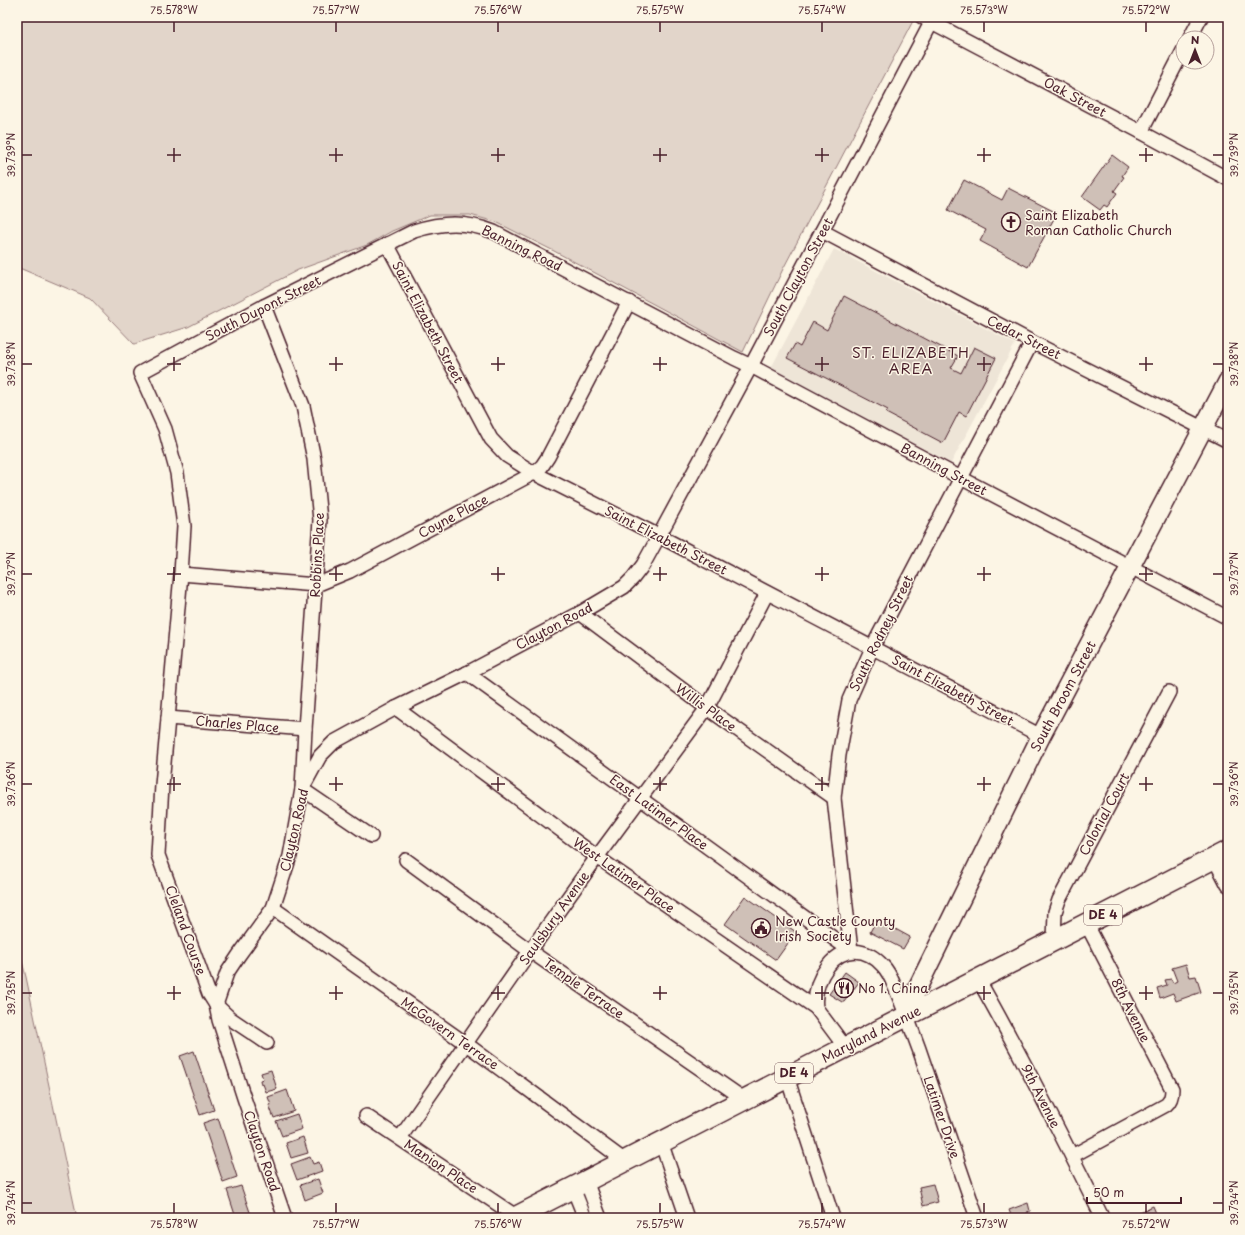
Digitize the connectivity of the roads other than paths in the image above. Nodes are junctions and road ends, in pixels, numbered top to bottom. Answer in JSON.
{"nodes":[{"id":1,"x":1201,"y":17,"type":"edge"},
{"id":2,"x":929,"y":19,"type":"edge"},
{"id":3,"x":1194,"y":30,"type":"edge"},
{"id":4,"x":1175,"y":66,"type":"edge"},
{"id":5,"x":1141,"y":132,"type":"junction"},
{"id":6,"x":1228,"y":179,"type":"edge"},
{"id":7,"x":822,"y":231,"type":"junction"},
{"id":8,"x":387,"y":244,"type":"junction"},
{"id":9,"x":629,"y":302,"type":"junction"},
{"id":10,"x":264,"y":306,"type":"junction"},
{"id":11,"x":1032,"y":342,"type":"junction"},
{"id":12,"x":751,"y":366,"type":"junction"},
{"id":13,"x":1228,"y":382,"type":"edge"},
{"id":14,"x":1203,"y":428,"type":"junction"},
{"id":15,"x":1228,"y":441,"type":"edge"},
{"id":16,"x":534,"y":473,"type":"junction"},
{"id":17,"x":960,"y":478,"type":"junction"},
{"id":18,"x":659,"y":536,"type":"junction"},
{"id":19,"x":1131,"y":567,"type":"junction"},
{"id":20,"x":181,"y":574,"type":"junction"},
{"id":21,"x":316,"y":585,"type":"junction"},
{"id":22,"x":767,"y":593,"type":"junction"},
{"id":23,"x":580,"y":613,"type":"junction"},
{"id":24,"x":1228,"y":618,"type":"edge"},
{"id":25,"x":872,"y":648,"type":"junction"},
{"id":26,"x":468,"y":673,"type":"junction"},
{"id":27,"x":1169,"y":692,"type":"dead end"},
{"id":28,"x":396,"y":708,"type":"junction"},
{"id":29,"x":707,"y":708,"type":"junction"},
{"id":30,"x":168,"y":718,"type":"junction"},
{"id":31,"x":305,"y":729,"type":"junction"},
{"id":32,"x":1041,"y":736,"type":"junction"},
{"id":33,"x":302,"y":788,"type":"junction"},
{"id":34,"x":640,"y":798,"type":"junction"},
{"id":35,"x":834,"y":798,"type":"junction"},
{"id":36,"x":371,"y":836,"type":"dead end"},
{"id":37,"x":1221,"y":854,"type":"edge"},
{"id":38,"x":597,"y":857,"type":"junction"},
{"id":39,"x":406,"y":860,"type":"dead end"},
{"id":40,"x":1228,"y":885,"type":"edge"},
{"id":41,"x":273,"y":908,"type":"junction"},
{"id":42,"x":1086,"y":923,"type":"junction"},
{"id":43,"x":1054,"y":940,"type":"junction"},
{"id":44,"x":530,"y":951,"type":"junction"},
{"id":45,"x":851,"y":951,"type":"junction"},
{"id":46,"x":978,"y":979,"type":"junction"},
{"id":47,"x":216,"y":1005,"type":"junction"},
{"id":48,"x":816,"y":1008,"type":"junction"},
{"id":49,"x":907,"y":1015,"type":"junction"},
{"id":50,"x":267,"y":1043,"type":"dead end"},
{"id":51,"x":465,"y":1043,"type":"junction"},
{"id":52,"x":845,"y":1047,"type":"junction"},
{"id":53,"x":786,"y":1077,"type":"junction"},
{"id":54,"x":744,"y":1099,"type":"junction"},
{"id":55,"x":366,"y":1116,"type":"dead end"},
{"id":56,"x":400,"y":1138,"type":"junction"},
{"id":57,"x":661,"y":1142,"type":"junction"},
{"id":58,"x":1072,"y":1156,"type":"junction"},
{"id":59,"x":626,"y":1160,"type":"junction"},
{"id":60,"x":580,"y":1184,"type":"junction"},
{"id":61,"x":1101,"y":1215,"type":"dead end"},
{"id":62,"x":515,"y":1217,"type":"edge"},
{"id":63,"x":285,"y":1218,"type":"edge"},
{"id":64,"x":585,"y":1218,"type":"edge"},
{"id":65,"x":600,"y":1218,"type":"edge"},
{"id":66,"x":687,"y":1218,"type":"edge"},
{"id":67,"x":833,"y":1218,"type":"edge"},
{"id":68,"x":977,"y":1218,"type":"edge"}],
"edges":[{"from":1,"to":3,"type":"street"},
{"from":2,"to":5,"type":"street","name":"Oak Street"},
{"from":2,"to":7,"type":"street","name":"South Clayton Street"},
{"from":4,"to":5,"type":"street"},
{"from":5,"to":6,"type":"street","name":"Oak Street"},
{"from":7,"to":11,"type":"street","name":"Cedar Street"},
{"from":7,"to":12,"type":"street","name":"South Clayton Street"},
{"from":8,"to":9,"type":"street","name":"Banning Road"},
{"from":8,"to":10,"type":"street","name":"South Dupont Street"},
{"from":8,"to":16,"type":"street","name":"Saint Elizabeth Street"},
{"from":9,"to":12,"type":"street","name":"Banning Street"},
{"from":9,"to":16,"type":"street","name":"Coyne Place"},
{"from":10,"to":20,"type":"street","name":"South Dupont Street"},
{"from":10,"to":21,"type":"street","name":"Robbins Place"},
{"from":11,"to":14,"type":"street","name":"Cedar Street"},
{"from":11,"to":17,"type":"street","name":"South Rodney Street"},
{"from":12,"to":17,"type":"street","name":"Banning Street"},
{"from":12,"to":18,"type":"street","name":"South Clayton Street"},
{"from":13,"to":14,"type":"street","name":"South Broom Street"},
{"from":14,"to":15,"type":"street","name":"Cedar Street"},
{"from":14,"to":19,"type":"street","name":"South Broom Street"},
{"from":16,"to":18,"type":"street","name":"Saint Elizabeth Street"},
{"from":16,"to":21,"type":"street","name":"Coyne Place"},
{"from":17,"to":19,"type":"street","name":"Banning Street"},
{"from":17,"to":25,"type":"street","name":"South Rodney Street"},
{"from":18,"to":22,"type":"street","name":"Saint Elizabeth Street"},
{"from":18,"to":23,"type":"street","name":"Clayton Road"},
{"from":19,"to":24,"type":"street","name":"Banning Street"},
{"from":19,"to":32,"type":"street","name":"South Broom Street"},
{"from":20,"to":21,"type":"street","name":"Coyne Place"},
{"from":20,"to":30,"type":"street"},
{"from":21,"to":31,"type":"street","name":"Robbins Place"},
{"from":22,"to":25,"type":"street","name":"Saint Elizabeth Street"},
{"from":22,"to":29,"type":"street","name":"Saulsbury Avenue"},
{"from":23,"to":26,"type":"street","name":"Clayton Road"},
{"from":23,"to":29,"type":"street","name":"Willis Place"},
{"from":25,"to":32,"type":"street","name":"Saint Elizabeth Street"},
{"from":25,"to":35,"type":"street","name":"South Rodney Street"},
{"from":26,"to":28,"type":"street","name":"Clayton Road"},
{"from":26,"to":34,"type":"street","name":"East Latimer Place"},
{"from":27,"to":43,"type":"street","name":"Colonial Court"},
{"from":28,"to":33,"type":"street","name":"Clayton Road"},
{"from":28,"to":38,"type":"street","name":"West Latimer Place"},
{"from":29,"to":34,"type":"street","name":"Saulsbury Avenue"},
{"from":29,"to":35,"type":"street","name":"Willis Place"},
{"from":30,"to":31,"type":"street","name":"Charles Place"},
{"from":30,"to":47,"type":"street","name":"Cleland Course"},
{"from":31,"to":33,"type":"street","name":"Robbins Place"},
{"from":32,"to":49,"type":"street","name":"South Broom Street"},
{"from":33,"to":36,"type":"street"},
{"from":33,"to":41,"type":"street","name":"Clayton Road"},
{"from":34,"to":38,"type":"street","name":"Saulsbury Avenue"},
{"from":34,"to":45,"type":"street","name":"East Latimer Place"},
{"from":35,"to":45,"type":"street","name":"South Rodney Street"},
{"from":37,"to":40,"type":"street"},
{"from":37,"to":42,"type":"main road","name":"Maryland Avenue","number":"DE 4"},
{"from":38,"to":44,"type":"street","name":"Saulsbury Avenue"},
{"from":38,"to":48,"type":"street","name":"West Latimer Place"},
{"from":39,"to":44,"type":"street","name":"Temple Terrace"},
{"from":41,"to":47,"type":"street","name":"Clayton Road"},
{"from":41,"to":51,"type":"street","name":"McGovern Terrace"},
{"from":42,"to":43,"type":"main road","name":"Maryland Avenue","number":"DE 4"},
{"from":42,"to":58,"type":"street","name":"8th Avenue"},
{"from":43,"to":46,"type":"main road","name":"Maryland Avenue","number":"DE 4"},
{"from":44,"to":51,"type":"street","name":"Saulsbury Avenue"},
{"from":44,"to":54,"type":"street","name":"Temple Terrace"},
{"from":45,"to":48,"type":"street"},
{"from":45,"to":49,"type":"street"},
{"from":46,"to":49,"type":"main road","name":"Maryland Avenue","number":"DE 4"},
{"from":46,"to":58,"type":"street","name":"9th Avenue"},
{"from":47,"to":50,"type":"street"},
{"from":47,"to":63,"type":"street","name":"Clayton Road"},
{"from":48,"to":52,"type":"street","name":"West Latimer Place"},
{"from":49,"to":52,"type":"main road","name":"Maryland Avenue","number":"DE 4"},
{"from":49,"to":68,"type":"street","name":"Latimer Drive"},
{"from":51,"to":56,"type":"street","name":"Saulsbury Avenue"},
{"from":51,"to":59,"type":"street","name":"McGovern Terrace"},
{"from":52,"to":53,"type":"main road","name":"Maryland Avenue","number":"DE 4"},
{"from":53,"to":54,"type":"main road","name":"Maryland Avenue","number":"DE 4"},
{"from":53,"to":67,"type":"street"},
{"from":54,"to":57,"type":"main road","name":"Maryland Avenue","number":"DE 4"},
{"from":55,"to":56,"type":"street","name":"Manion Place"},
{"from":56,"to":62,"type":"street","name":"Manion Place"},
{"from":57,"to":59,"type":"main road","name":"Maryland Avenue","number":"DE 4"},
{"from":57,"to":66,"type":"street"},
{"from":58,"to":61,"type":"street","name":"9th Avenue"},
{"from":59,"to":60,"type":"main road","name":"Maryland Avenue","number":"DE 4"},
{"from":60,"to":62,"type":"main road","name":"Maryland Avenue","number":"DE 4"},
{"from":60,"to":64,"type":"street"},
{"from":60,"to":65,"type":"street"}]}
